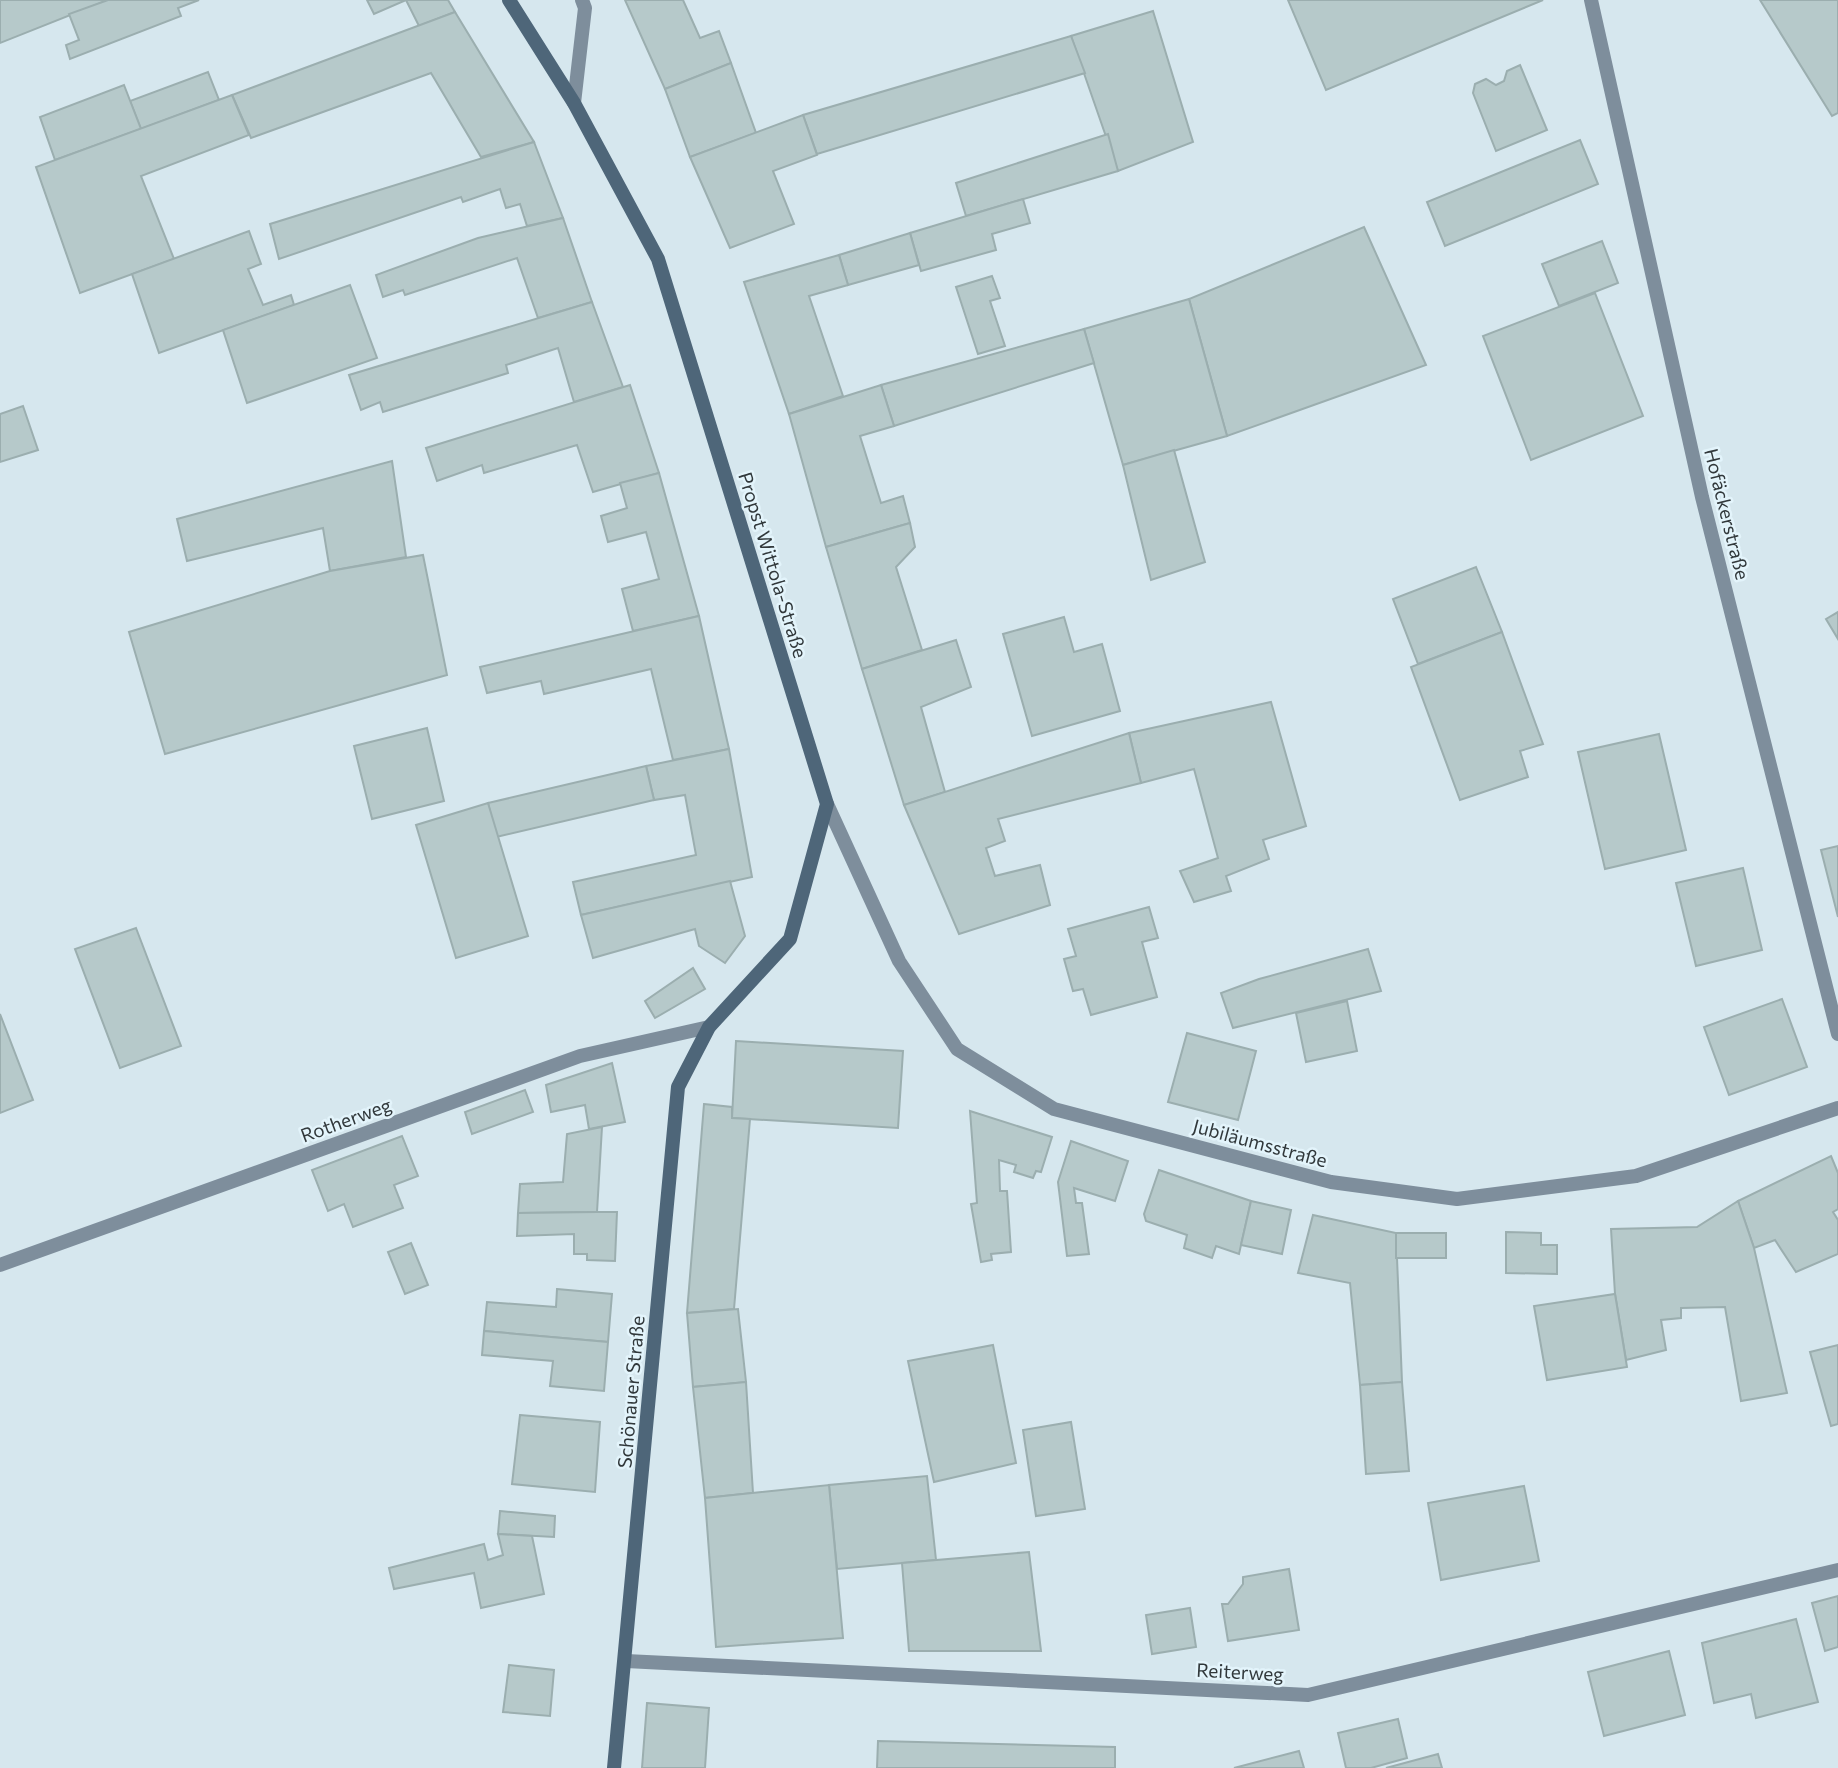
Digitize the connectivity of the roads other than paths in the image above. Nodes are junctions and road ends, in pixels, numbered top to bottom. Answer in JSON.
{"nodes":[{"id":1,"x":509,"y":0,"type":"edge"},
{"id":2,"x":582,"y":0,"type":"edge"},
{"id":3,"x":1591,"y":0,"type":"edge"},
{"id":4,"x":574,"y":103,"type":"junction"},
{"id":5,"x":827,"y":804,"type":"junction"},
{"id":6,"x":709,"y":1027,"type":"junction"},
{"id":7,"x":1838,"y":1034,"type":"edge"},
{"id":8,"x":1838,"y":1108,"type":"edge"},
{"id":9,"x":0,"y":1265,"type":"edge"},
{"id":10,"x":1838,"y":1570,"type":"edge"},
{"id":11,"x":626,"y":1661,"type":"junction"},
{"id":12,"x":614,"y":1768,"type":"edge"}],
"edges":[{"from":1,"to":4,"type":"street","name":"Propst Wittola-Straße"},
{"from":2,"to":4,"type":"street"},
{"from":3,"to":7,"type":"street","name":"Hofäckerstraße"},
{"from":4,"to":5,"type":"street","name":"Propst Wittola-Straße"},
{"from":5,"to":6,"type":"street"},
{"from":5,"to":8,"type":"street","name":"Jubiläumsstraße"},
{"from":6,"to":9,"type":"street","name":"Rotherweg"},
{"from":6,"to":11,"type":"street","name":"Schönauer Straße"},
{"from":10,"to":11,"type":"street","name":"Reiterweg"},
{"from":11,"to":12,"type":"street","name":"Schönauer Straße"}]}
